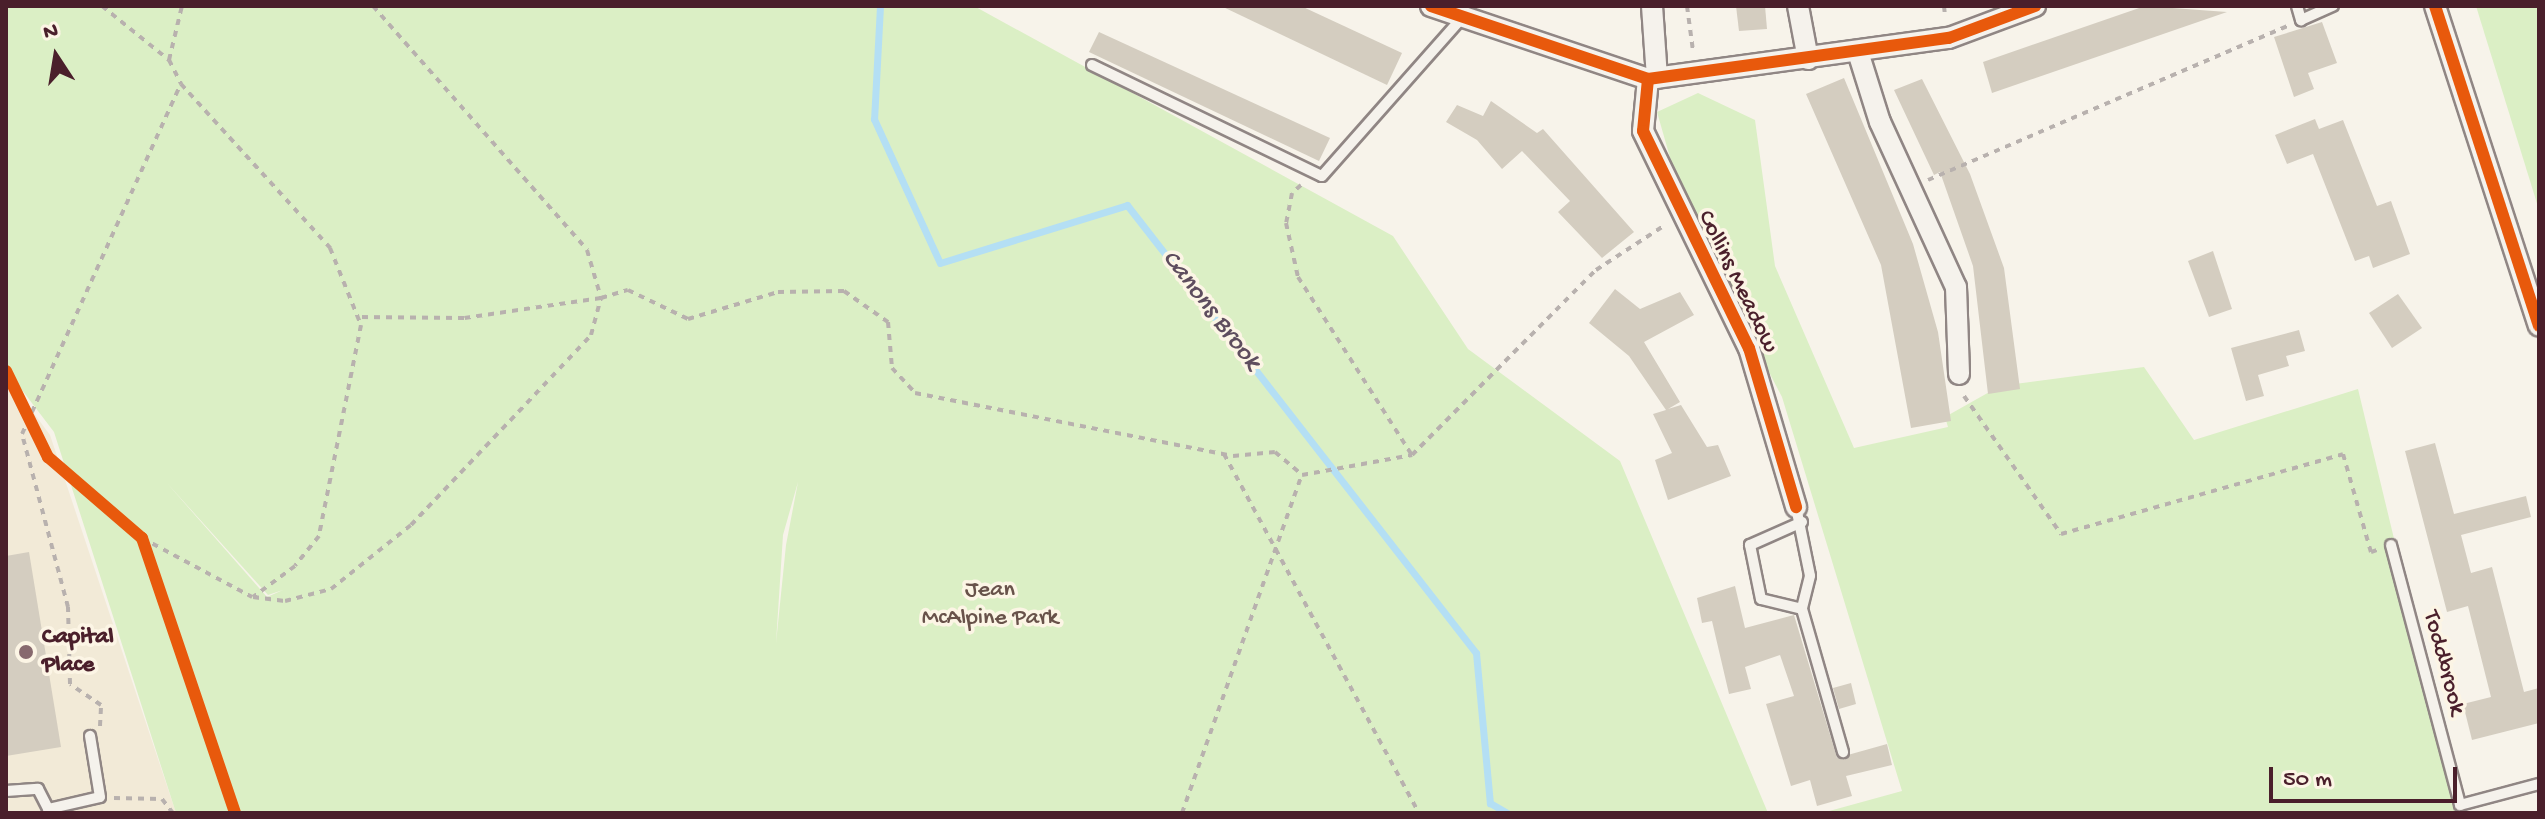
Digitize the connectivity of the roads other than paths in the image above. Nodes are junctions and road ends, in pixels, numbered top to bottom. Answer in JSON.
{"nodes":[{"id":1,"x":1431,"y":6,"type":"edge"},
{"id":2,"x":1652,"y":6,"type":"edge"},
{"id":3,"x":1798,"y":6,"type":"edge"},
{"id":4,"x":2035,"y":6,"type":"edge"},
{"id":5,"x":2297,"y":6,"type":"edge"},
{"id":6,"x":2333,"y":6,"type":"edge"},
{"id":7,"x":2435,"y":6,"type":"edge"},
{"id":8,"x":1458,"y":14,"type":"edge"},
{"id":9,"x":1858,"y":52,"type":"junction"},
{"id":10,"x":1808,"y":59,"type":"junction"},
{"id":11,"x":1092,"y":65,"type":"dead end"},
{"id":12,"x":1653,"y":79,"type":"junction"},
{"id":13,"x":2539,"y":326,"type":"edge"},
{"id":14,"x":1959,"y":374,"type":"road end"},
{"id":15,"x":1799,"y":514,"type":"junction"},
{"id":16,"x":2391,"y":545,"type":"road end"},
{"id":17,"x":1802,"y":609,"type":"junction"},
{"id":18,"x":90,"y":736,"type":"road end"},
{"id":19,"x":1843,"y":752,"type":"dead end"},
{"id":20,"x":2539,"y":784,"type":"edge"},
{"id":21,"x":6,"y":791,"type":"edge"}],
"edges":[{"from":1,"to":8,"type":"street"},
{"from":2,"to":12,"type":"street","name":"Collins Meadow"},
{"from":3,"to":10,"type":"street"},
{"from":4,"to":9,"type":"street"},
{"from":5,"to":6,"type":"lane"},
{"from":7,"to":13,"type":"street"},
{"from":8,"to":11,"type":"lane"},
{"from":8,"to":12,"type":"street"},
{"from":9,"to":10,"type":"street"},
{"from":9,"to":14,"type":"street"},
{"from":10,"to":12,"type":"street"},
{"from":12,"to":15,"type":"street","name":"Collins Meadow"},
{"from":15,"to":17,"type":"lane"},
{"from":15,"to":17,"type":"lane"},
{"from":16,"to":20,"type":"lane","name":"Toddbrook"},
{"from":17,"to":19,"type":"lane"},
{"from":18,"to":21,"type":"lane"}]}
